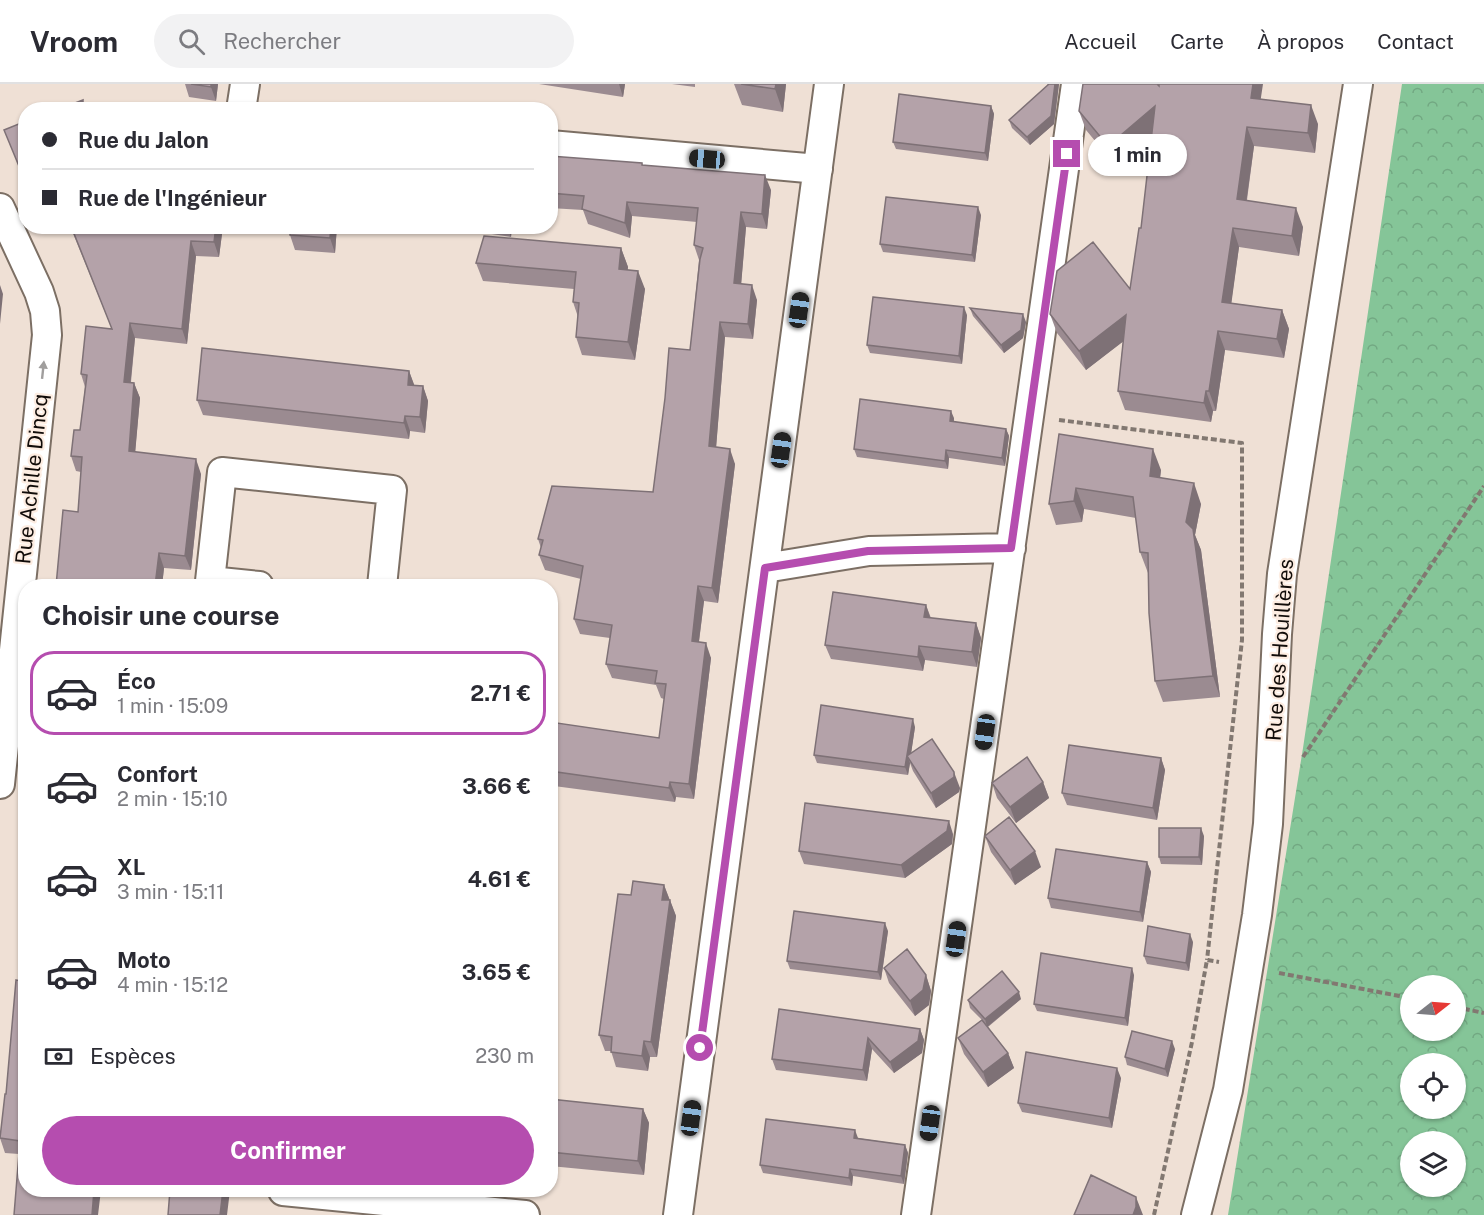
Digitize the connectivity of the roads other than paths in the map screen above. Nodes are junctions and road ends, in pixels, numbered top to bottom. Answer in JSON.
{"nodes":[{"id":1,"x":245,"y":84,"type":"edge"},
{"id":2,"x":829,"y":84,"type":"edge"},
{"id":3,"x":1076,"y":84,"type":"edge"},
{"id":4,"x":1358,"y":84,"type":"edge"},
{"id":5,"x":242,"y":102,"type":"edge"},
{"id":6,"x":558,"y":146,"type":"edge"},
{"id":7,"x":818,"y":169,"type":"junction"},
{"id":8,"x":0,"y":208,"type":"edge"},
{"id":9,"x":9,"y":244,"type":"edge"},
{"id":10,"x":1011,"y":548,"type":"junction"},
{"id":11,"x":765,"y":568,"type":"junction"},
{"id":12,"x":21,"y":579,"type":"edge"},
{"id":13,"x":210,"y":579,"type":"edge"},
{"id":14,"x":383,"y":579,"type":"edge"},
{"id":15,"x":18,"y":612,"type":"edge"},
{"id":16,"x":0,"y":784,"type":"edge"},
{"id":17,"x":282,"y":1198,"type":"edge"},
{"id":18,"x":683,"y":1214,"type":"edge"},
{"id":19,"x":525,"y":1215,"type":"edge"},
{"id":20,"x":916,"y":1215,"type":"edge"},
{"id":21,"x":1196,"y":1215,"type":"edge"}],
"edges":[{"from":1,"to":5,"type":"street"},
{"from":2,"to":7,"type":"street"},
{"from":3,"to":10,"type":"street"},
{"from":4,"to":21,"type":"street","name":"Rue des Houillères"},
{"from":6,"to":7,"type":"street"},
{"from":7,"to":11,"type":"street"},
{"from":8,"to":9,"type":"street","name":"Rue Achille Dincq"},
{"from":12,"to":9,"type":"street","name":"Rue Achille Dincq","one_way":true},
{"from":10,"to":11,"type":"street"},
{"from":10,"to":20,"type":"street"},
{"from":11,"to":18,"type":"street"},
{"from":13,"to":14,"type":"street"},
{"from":16,"to":15,"type":"street","name":"Rue Achille Dincq","one_way":true},
{"from":17,"to":19,"type":"street"}]}
